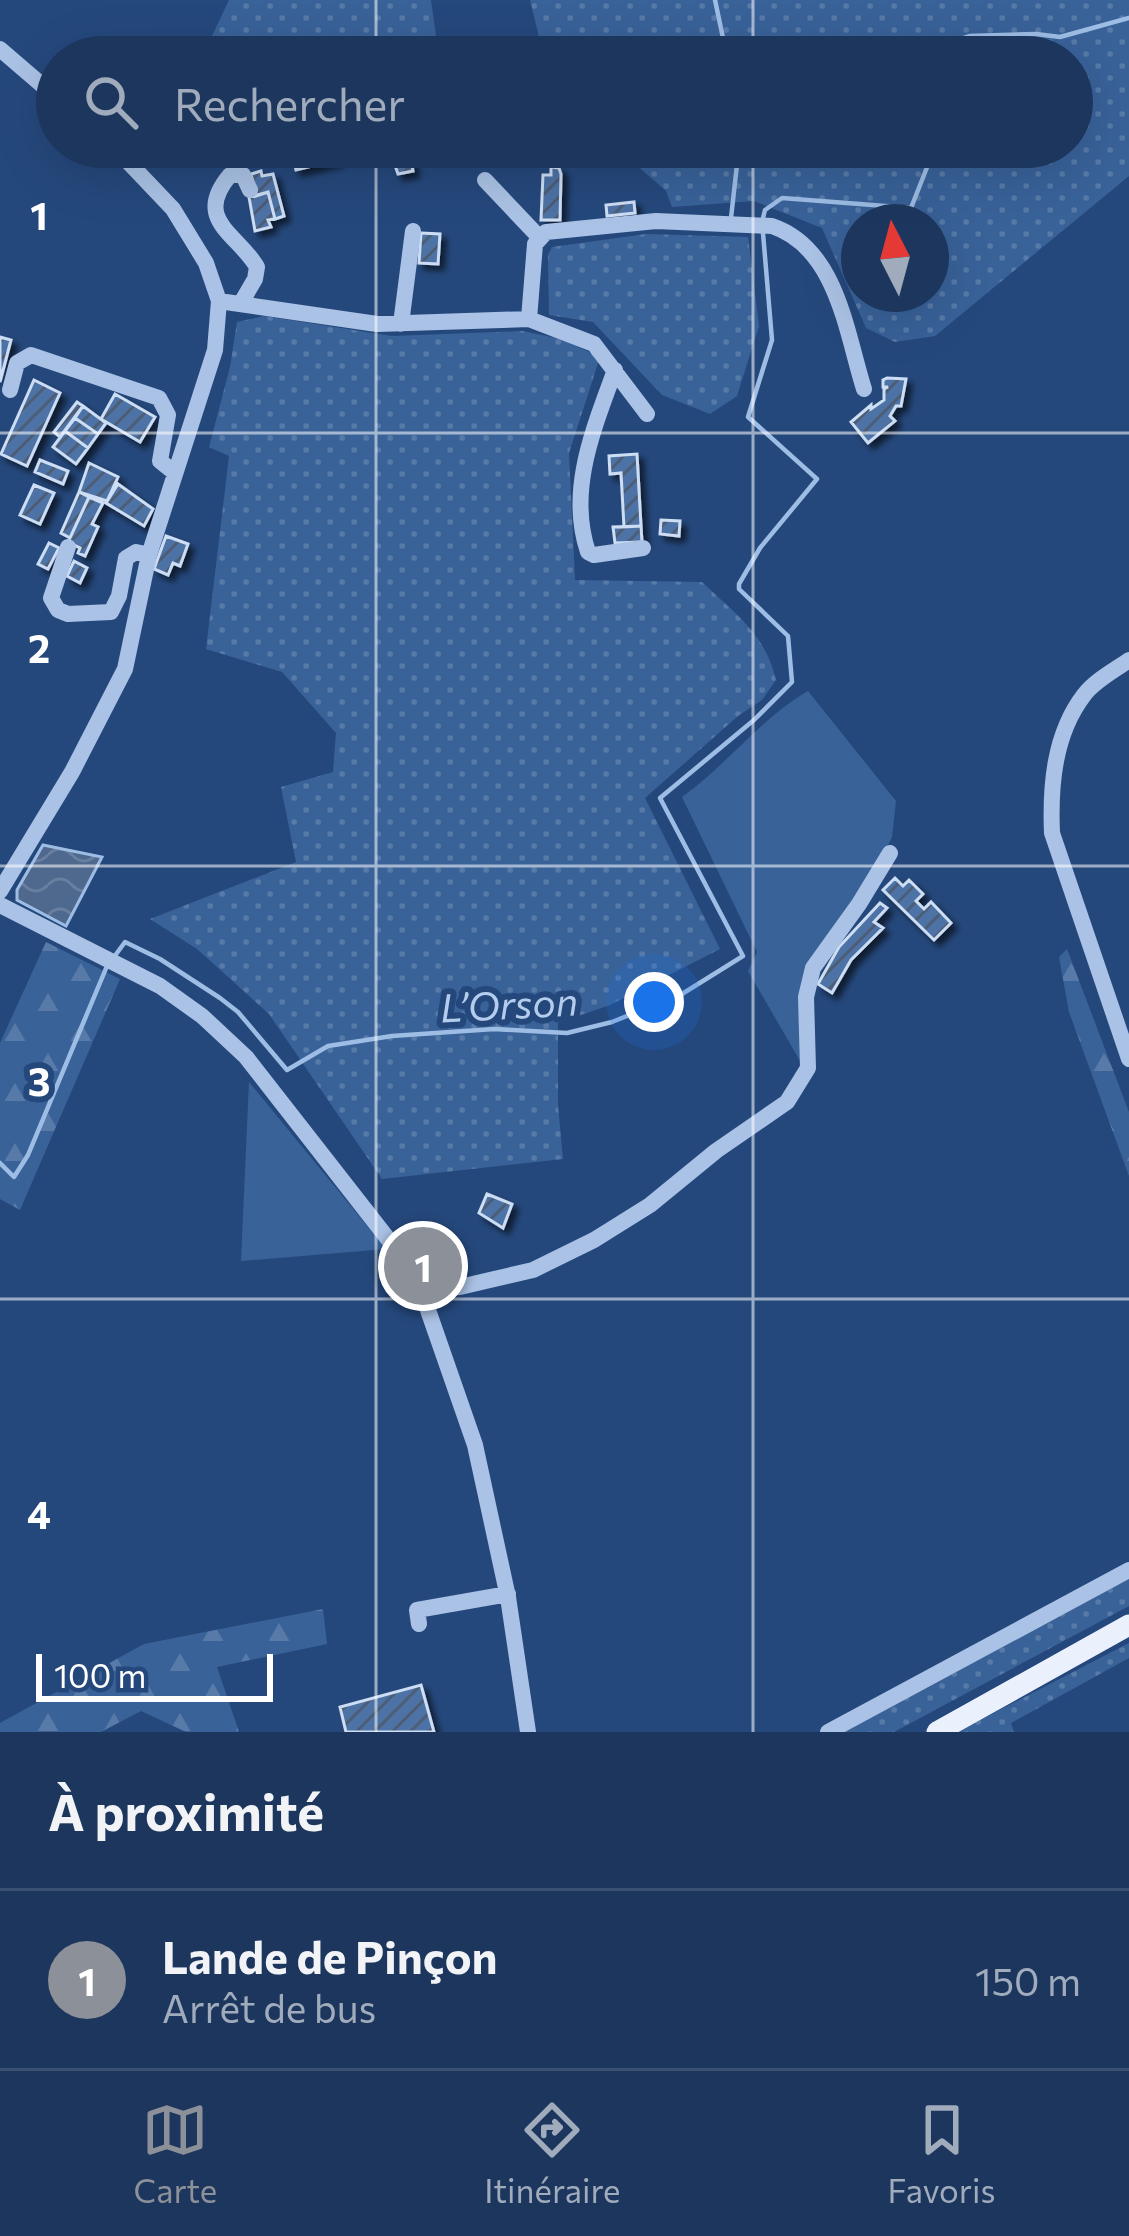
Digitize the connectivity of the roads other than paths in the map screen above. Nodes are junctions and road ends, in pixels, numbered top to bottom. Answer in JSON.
{"nodes":[{"id":1,"x":0,"y":49,"type":"edge"},
{"id":2,"x":36,"y":80,"type":"edge"},
{"id":3,"x":134,"y":168,"type":"edge"},
{"id":4,"x":485,"y":180,"type":"dead end"},
{"id":5,"x":250,"y":190,"type":"dead end"},
{"id":6,"x":413,"y":231,"type":"dead end"},
{"id":7,"x":538,"y":237,"type":"junction"},
{"id":8,"x":219,"y":301,"type":"junction"},
{"id":9,"x":241,"y":304,"type":"junction"},
{"id":10,"x":529,"y":319,"type":"junction"},
{"id":11,"x":400,"y":324,"type":"junction"},
{"id":12,"x":615,"y":370,"type":"junction"},
{"id":13,"x":864,"y":389,"type":"dead end"},
{"id":14,"x":10,"y":390,"type":"dead end"},
{"id":15,"x":646,"y":414,"type":"dead end"},
{"id":16,"x":175,"y":473,"type":"junction"},
{"id":17,"x":68,"y":547,"type":"dead end"},
{"id":18,"x":643,"y":548,"type":"dead end"},
{"id":19,"x":149,"y":554,"type":"junction"},
{"id":20,"x":1129,"y":660,"type":"edge"},
{"id":21,"x":890,"y":853,"type":"dead end"},
{"id":22,"x":0,"y":891,"type":"edge"},
{"id":23,"x":0,"y":905,"type":"edge"},
{"id":24,"x":1129,"y":1059,"type":"edge"},
{"id":25,"x":422,"y":1291,"type":"junction"},
{"id":26,"x":1129,"y":1570,"type":"edge"},
{"id":27,"x":508,"y":1594,"type":"junction"},
{"id":28,"x":419,"y":1624,"type":"dead end"},
{"id":29,"x":1129,"y":1625,"type":"edge"},
{"id":30,"x":528,"y":1732,"type":"edge"},
{"id":31,"x":828,"y":1732,"type":"edge"},
{"id":32,"x":937,"y":1732,"type":"edge"}],
"edges":[{"from":1,"to":2,"type":"street"},
{"from":3,"to":8,"type":"street"},
{"from":4,"to":7,"type":"street"},
{"from":5,"to":9,"type":"street"},
{"from":6,"to":11,"type":"street"},
{"from":7,"to":10,"type":"street"},
{"from":7,"to":13,"type":"street"},
{"from":8,"to":9,"type":"street"},
{"from":8,"to":16,"type":"street"},
{"from":9,"to":11,"type":"street"},
{"from":10,"to":11,"type":"street"},
{"from":10,"to":12,"type":"street"},
{"from":12,"to":15,"type":"street"},
{"from":12,"to":18,"type":"street"},
{"from":14,"to":16,"type":"street"},
{"from":16,"to":19,"type":"street"},
{"from":17,"to":19,"type":"street"},
{"from":19,"to":22,"type":"street"},
{"from":20,"to":24,"type":"street"},
{"from":21,"to":25,"type":"street"},
{"from":23,"to":25,"type":"street"},
{"from":25,"to":27,"type":"street"},
{"from":26,"to":31,"type":"street"},
{"from":27,"to":28,"type":"street"},
{"from":27,"to":30,"type":"street"},
{"from":29,"to":32,"type":"main road"}]}
